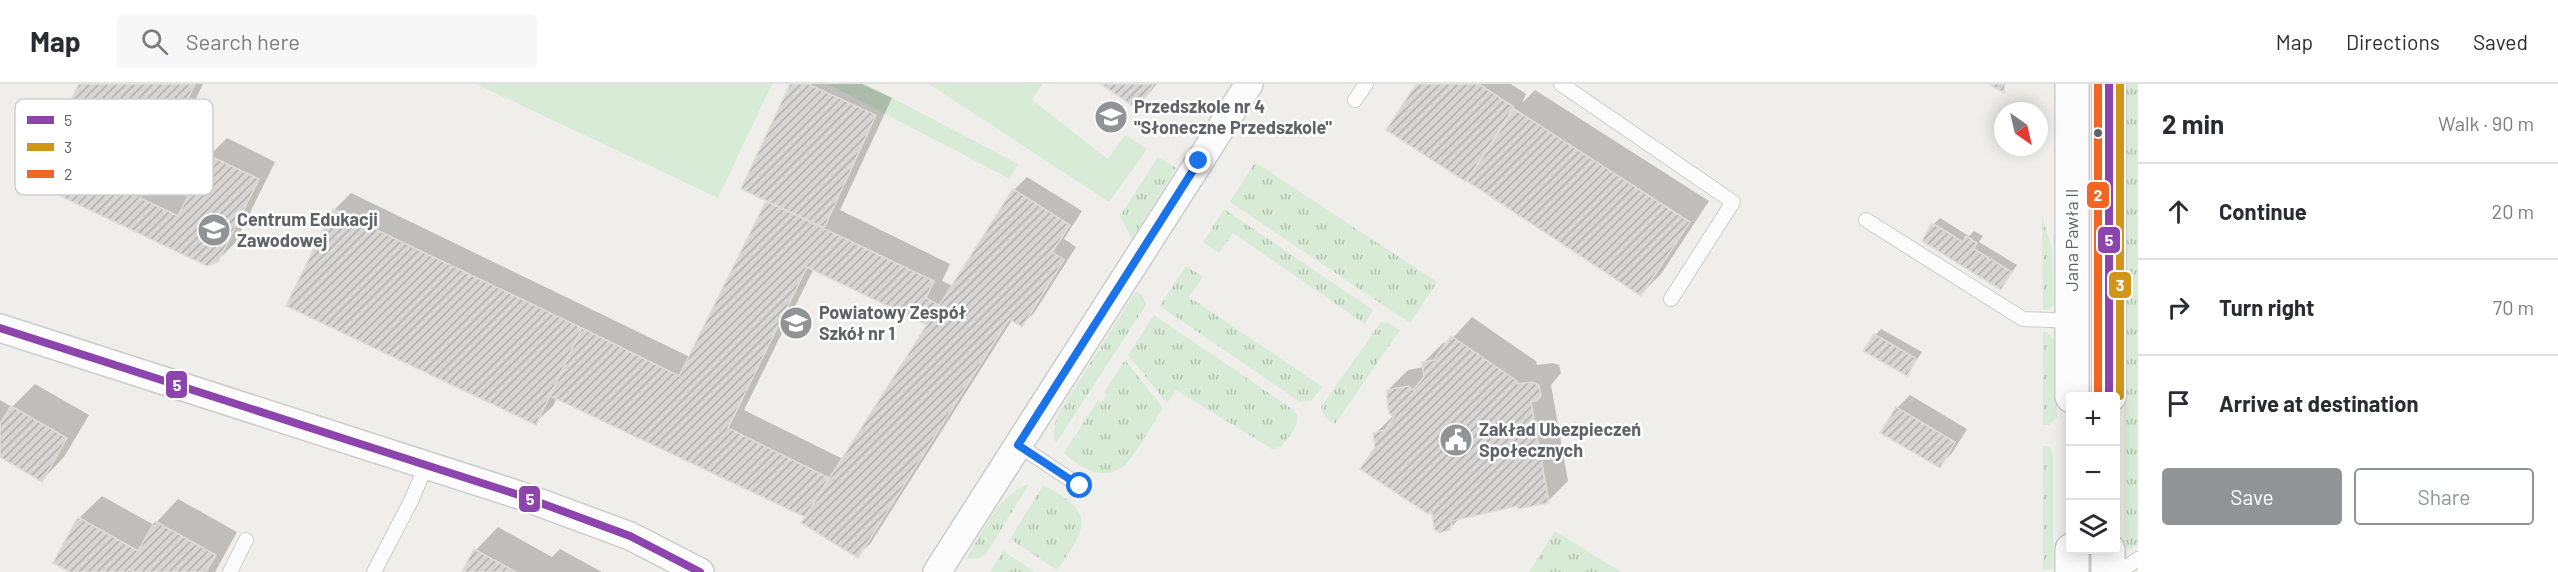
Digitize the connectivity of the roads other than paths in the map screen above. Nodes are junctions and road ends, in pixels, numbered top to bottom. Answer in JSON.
{"nodes":[{"id":1,"x":1249,"y":84,"type":"edge"},
{"id":2,"x":1366,"y":84,"type":"edge"},
{"id":3,"x":1561,"y":84,"type":"edge"},
{"id":4,"x":2072,"y":84,"type":"edge"},
{"id":5,"x":2109,"y":84,"type":"edge"},
{"id":6,"x":1355,"y":100,"type":"dead end"},
{"id":7,"x":1866,"y":220,"type":"dead end"},
{"id":8,"x":1671,"y":299,"type":"dead end"},
{"id":9,"x":2072,"y":321,"type":"junction"},
{"id":10,"x":0,"y":328,"type":"edge"},
{"id":11,"x":2072,"y":392,"type":"edge"},
{"id":12,"x":2109,"y":392,"type":"edge"},
{"id":13,"x":1018,"y":445,"type":"junction"},
{"id":14,"x":426,"y":466,"type":"junction"},
{"id":15,"x":1080,"y":486,"type":"dead end"},
{"id":16,"x":246,"y":540,"type":"dead end"},
{"id":17,"x":2072,"y":554,"type":"edge"},
{"id":18,"x":2108,"y":554,"type":"edge"},
{"id":19,"x":2138,"y":559,"type":"edge"},
{"id":20,"x":230,"y":572,"type":"edge"},
{"id":21,"x":374,"y":572,"type":"edge"},
{"id":22,"x":700,"y":572,"type":"edge"},
{"id":23,"x":937,"y":572,"type":"edge"},
{"id":24,"x":2073,"y":572,"type":"edge"},
{"id":25,"x":2108,"y":572,"type":"edge"},
{"id":26,"x":2119,"y":572,"type":"edge"}],
"edges":[{"from":1,"to":13,"type":"street"},
{"from":2,"to":6,"type":"lane"},
{"from":3,"to":8,"type":"lane"},
{"from":4,"to":9,"type":"main road","name":"Jana Pawła II"},
{"from":5,"to":12,"type":"main road"},
{"from":7,"to":9,"type":"lane"},
{"from":9,"to":11,"type":"main road","name":"Jana Pawła II"},
{"from":10,"to":14,"type":"street"},
{"from":13,"to":15,"type":"lane"},
{"from":13,"to":23,"type":"street"},
{"from":14,"to":21,"type":"lane"},
{"from":14,"to":22,"type":"street"},
{"from":16,"to":20,"type":"lane"},
{"from":17,"to":24,"type":"main road"},
{"from":18,"to":25,"type":"main road"},
{"from":19,"to":26,"type":"lane"}]}
